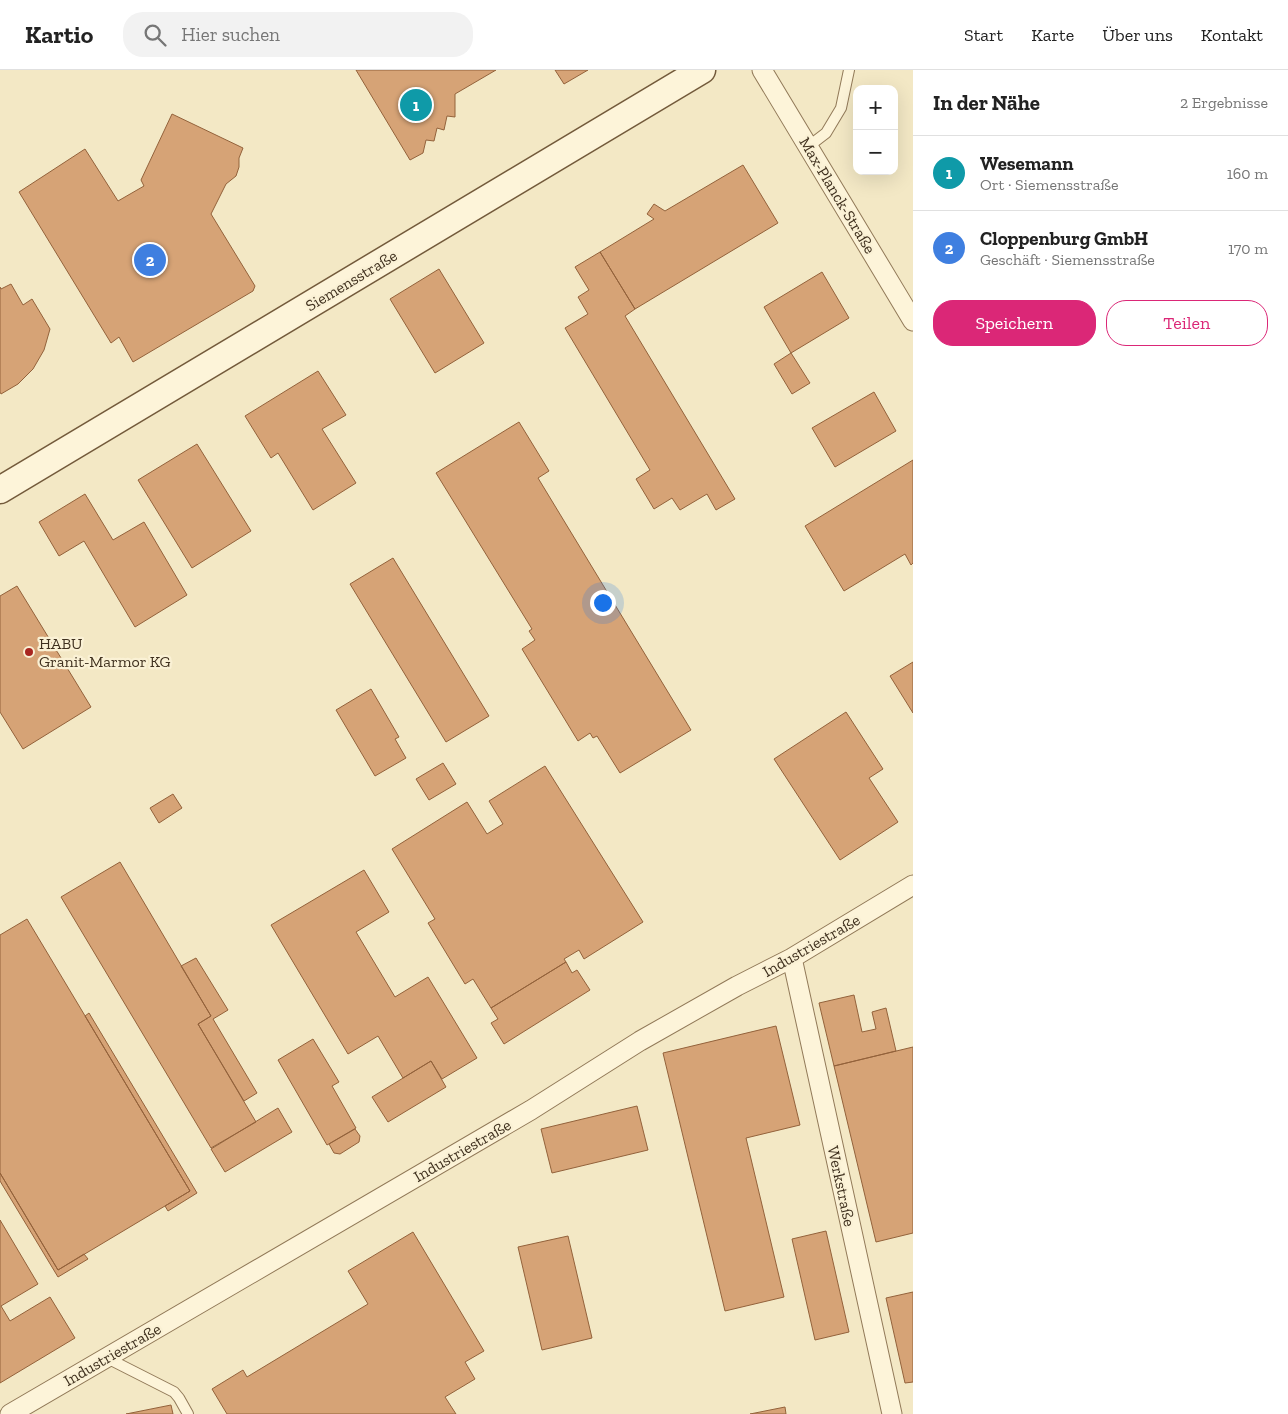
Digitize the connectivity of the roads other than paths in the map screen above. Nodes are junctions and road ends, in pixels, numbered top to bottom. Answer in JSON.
{"nodes":[{"id":1,"x":702,"y":70,"type":"edge"},
{"id":2,"x":762,"y":70,"type":"edge"},
{"id":3,"x":849,"y":70,"type":"edge"},
{"id":4,"x":809,"y":146,"type":"junction"},
{"id":5,"x":913,"y":321,"type":"edge"},
{"id":6,"x":0,"y":490,"type":"edge"},
{"id":7,"x":913,"y":885,"type":"edge"},
{"id":8,"x":792,"y":958,"type":"junction"},
{"id":9,"x":107,"y":1358,"type":"junction"},
{"id":10,"x":10,"y":1414,"type":"edge"},
{"id":11,"x":188,"y":1414,"type":"edge"},
{"id":12,"x":892,"y":1414,"type":"edge"}],
"edges":[{"from":1,"to":6,"type":"main road","name":"Siemensstraße"},
{"from":2,"to":4,"type":"street","name":"Max-Planck-Straße"},
{"from":3,"to":4,"type":"lane"},
{"from":4,"to":5,"type":"street","name":"Max-Planck-Straße"},
{"from":7,"to":8,"type":"street","name":"Industriestraße"},
{"from":8,"to":9,"type":"street","name":"Industriestraße"},
{"from":8,"to":12,"type":"street","name":"Werkstraße"},
{"from":9,"to":10,"type":"street","name":"Industriestraße"},
{"from":9,"to":11,"type":"lane"}]}
